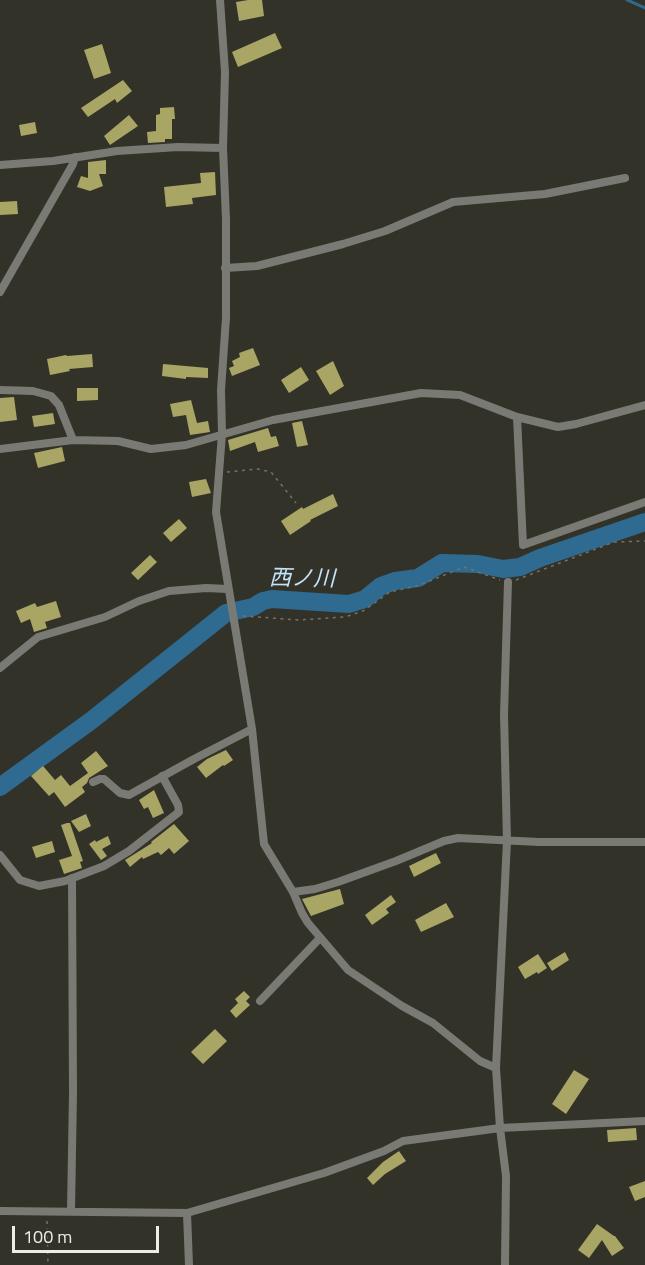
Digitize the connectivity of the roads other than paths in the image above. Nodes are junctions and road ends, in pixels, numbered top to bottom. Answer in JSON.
{"nodes":[{"id":1,"x":220,"y":0,"type":"edge"},
{"id":2,"x":223,"y":148,"type":"junction"},
{"id":3,"x":75,"y":156,"type":"junction"},
{"id":4,"x":0,"y":165,"type":"edge"},
{"id":5,"x":625,"y":178,"type":"dead end"},
{"id":6,"x":225,"y":268,"type":"junction"},
{"id":7,"x":0,"y":292,"type":"edge"},
{"id":8,"x":0,"y":390,"type":"edge"},
{"id":9,"x":645,"y":405,"type":"edge"},
{"id":10,"x":517,"y":417,"type":"junction"},
{"id":11,"x":222,"y":434,"type":"junction"},
{"id":12,"x":73,"y":440,"type":"junction"},
{"id":13,"x":0,"y":449,"type":"edge"},
{"id":14,"x":645,"y":502,"type":"edge"},
{"id":15,"x":508,"y":582,"type":"road end"},
{"id":16,"x":228,"y":589,"type":"junction"},
{"id":17,"x":0,"y":668,"type":"edge"},
{"id":18,"x":252,"y":729,"type":"junction"},
{"id":19,"x":162,"y":776,"type":"junction"},
{"id":20,"x":93,"y":782,"type":"dead end"},
{"id":21,"x":507,"y":841,"type":"junction"},
{"id":22,"x":645,"y":842,"type":"edge"},
{"id":23,"x":0,"y":855,"type":"edge"},
{"id":24,"x":72,"y":878,"type":"junction"},
{"id":25,"x":293,"y":892,"type":"junction"},
{"id":26,"x":320,"y":938,"type":"junction"},
{"id":27,"x":260,"y":1000,"type":"dead end"},
{"id":28,"x":496,"y":1068,"type":"junction"},
{"id":29,"x":645,"y":1121,"type":"edge"},
{"id":30,"x":500,"y":1128,"type":"junction"},
{"id":31,"x":0,"y":1211,"type":"edge"},
{"id":32,"x":71,"y":1211,"type":"junction"},
{"id":33,"x":187,"y":1214,"type":"junction"},
{"id":34,"x":189,"y":1265,"type":"edge"},
{"id":35,"x":505,"y":1265,"type":"edge"}],
"edges":[{"from":1,"to":2,"type":"street"},
{"from":2,"to":3,"type":"street"},
{"from":2,"to":6,"type":"street"},
{"from":3,"to":4,"type":"street"},
{"from":3,"to":7,"type":"street"},
{"from":5,"to":6,"type":"street"},
{"from":6,"to":11,"type":"street"},
{"from":8,"to":12,"type":"street"},
{"from":9,"to":10,"type":"street"},
{"from":10,"to":11,"type":"street"},
{"from":10,"to":14,"type":"street"},
{"from":11,"to":12,"type":"street"},
{"from":11,"to":16,"type":"street"},
{"from":12,"to":13,"type":"street"},
{"from":15,"to":21,"type":"street"},
{"from":16,"to":17,"type":"street"},
{"from":16,"to":18,"type":"street"},
{"from":18,"to":19,"type":"street"},
{"from":18,"to":25,"type":"street"},
{"from":19,"to":20,"type":"street"},
{"from":19,"to":24,"type":"street"},
{"from":21,"to":22,"type":"street"},
{"from":21,"to":25,"type":"street"},
{"from":21,"to":28,"type":"street"},
{"from":23,"to":24,"type":"street"},
{"from":24,"to":32,"type":"street"},
{"from":25,"to":26,"type":"street"},
{"from":26,"to":27,"type":"street"},
{"from":26,"to":28,"type":"street"},
{"from":28,"to":30,"type":"street"},
{"from":29,"to":30,"type":"street"},
{"from":30,"to":33,"type":"street"},
{"from":30,"to":35,"type":"street"},
{"from":31,"to":32,"type":"street"},
{"from":32,"to":33,"type":"street"},
{"from":33,"to":34,"type":"street"}]}
